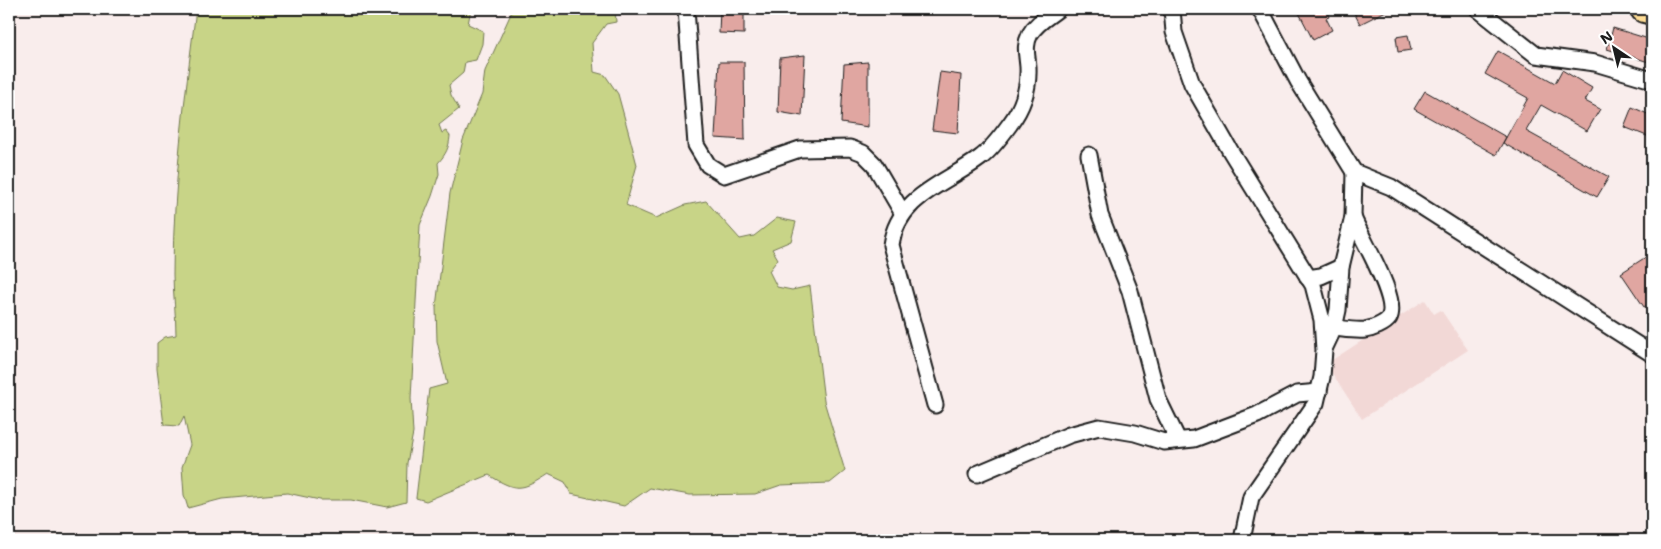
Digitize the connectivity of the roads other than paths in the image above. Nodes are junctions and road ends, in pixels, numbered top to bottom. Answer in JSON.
{"nodes":[{"id":1,"x":686,"y":9,"type":"edge"},
{"id":2,"x":1058,"y":9,"type":"edge"},
{"id":3,"x":1172,"y":9,"type":"edge"},
{"id":4,"x":1260,"y":9,"type":"edge"},
{"id":5,"x":1478,"y":9,"type":"edge"},
{"id":6,"x":1644,"y":9,"type":"edge"},
{"id":7,"x":1652,"y":11,"type":"edge"},
{"id":8,"x":1652,"y":80,"type":"edge"},
{"id":9,"x":1089,"y":155,"type":"dead end"},
{"id":10,"x":1354,"y":172,"type":"junction"},
{"id":11,"x":902,"y":212,"type":"junction"},
{"id":12,"x":1353,"y":217,"type":"junction"},
{"id":13,"x":1341,"y":267,"type":"junction"},
{"id":14,"x":1308,"y":278,"type":"junction"},
{"id":15,"x":1334,"y":328,"type":"junction"},
{"id":16,"x":1324,"y":350,"type":"junction"},
{"id":17,"x":1652,"y":354,"type":"edge"},
{"id":18,"x":1319,"y":392,"type":"junction"},
{"id":19,"x":936,"y":406,"type":"dead end"},
{"id":20,"x":1178,"y":440,"type":"junction"},
{"id":21,"x":978,"y":474,"type":"dead end"},
{"id":22,"x":1244,"y":540,"type":"edge"}],
"edges":[{"from":1,"to":11,"type":"street"},
{"from":2,"to":11,"type":"street"},
{"from":3,"to":14,"type":"street"},
{"from":4,"to":10,"type":"street"},
{"from":5,"to":8,"type":"street"},
{"from":6,"to":7,"type":"highway"},
{"from":9,"to":20,"type":"street"},
{"from":10,"to":12,"type":"street"},
{"from":10,"to":17,"type":"street"},
{"from":11,"to":19,"type":"street"},
{"from":12,"to":13,"type":"street"},
{"from":12,"to":15,"type":"street"},
{"from":13,"to":14,"type":"street"},
{"from":13,"to":15,"type":"street"},
{"from":14,"to":16,"type":"street"},
{"from":15,"to":16,"type":"street"},
{"from":16,"to":18,"type":"street"},
{"from":18,"to":20,"type":"street"},
{"from":18,"to":22,"type":"street"},
{"from":20,"to":21,"type":"street"}]}
